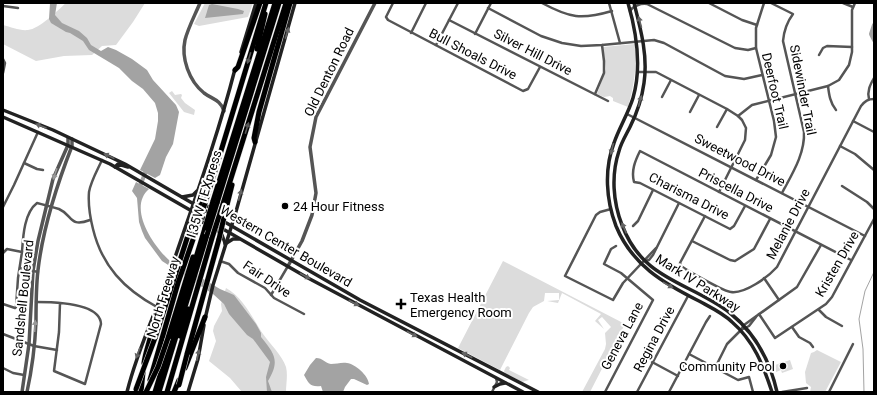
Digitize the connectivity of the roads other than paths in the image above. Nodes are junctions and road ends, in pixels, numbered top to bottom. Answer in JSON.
{"nodes":[{"id":1,"x":200,"y":3,"type":"edge"},
{"id":2,"x":256,"y":3,"type":"edge"},
{"id":3,"x":260,"y":3,"type":"edge"},
{"id":4,"x":275,"y":3,"type":"edge"},
{"id":5,"x":279,"y":3,"type":"edge"},
{"id":6,"x":286,"y":3,"type":"edge"},
{"id":7,"x":290,"y":3,"type":"edge"},
{"id":8,"x":295,"y":3,"type":"edge"},
{"id":9,"x":375,"y":3,"type":"edge"},
{"id":10,"x":393,"y":3,"type":"edge"},
{"id":11,"x":426,"y":3,"type":"edge"},
{"id":12,"x":458,"y":3,"type":"edge"},
{"id":13,"x":491,"y":3,"type":"edge"},
{"id":14,"x":542,"y":3,"type":"edge"},
{"id":15,"x":609,"y":3,"type":"edge"},
{"id":16,"x":630,"y":3,"type":"edge"},
{"id":17,"x":709,"y":3,"type":"edge"},
{"id":18,"x":764,"y":3,"type":"edge"},
{"id":19,"x":771,"y":3,"type":"edge"},
{"id":20,"x":843,"y":3,"type":"edge"},
{"id":21,"x":855,"y":3,"type":"edge"},
{"id":22,"x":265,"y":5,"type":"edge"},
{"id":23,"x":635,"y":5,"type":"edge"},
{"id":24,"x":3,"y":6,"type":"edge"},
{"id":25,"x":853,"y":7,"type":"junction"},
{"id":26,"x":18,"y":8,"type":"dead end"},
{"id":27,"x":488,"y":8,"type":"junction"},
{"id":28,"x":612,"y":11,"type":"junction"},
{"id":29,"x":630,"y":11,"type":"junction"},
{"id":30,"x":449,"y":20,"type":"junction"},
{"id":31,"x":757,"y":26,"type":"junction"},
{"id":32,"x":411,"y":33,"type":"junction"},
{"id":33,"x":475,"y":34,"type":"junction"},
{"id":34,"x":637,"y":41,"type":"junction"},
{"id":35,"x":644,"y":41,"type":"junction"},
{"id":36,"x":620,"y":43,"type":"junction"},
{"id":37,"x":602,"y":45,"type":"junction"},
{"id":38,"x":436,"y":46,"type":"junction"},
{"id":39,"x":852,"y":47,"type":"junction"},
{"id":40,"x":756,"y":48,"type":"junction"},
{"id":41,"x":819,"y":55,"type":"dead end"},
{"id":42,"x":3,"y":59,"type":"edge"},
{"id":43,"x":540,"y":67,"type":"junction"},
{"id":44,"x":235,"y":70,"type":"junction"},
{"id":45,"x":637,"y":72,"type":"junction"},
{"id":46,"x":645,"y":72,"type":"junction"},
{"id":47,"x":3,"y":73,"type":"edge"},
{"id":48,"x":762,"y":75,"type":"junction"},
{"id":49,"x":874,"y":78,"type":"edge"},
{"id":50,"x":671,"y":80,"type":"junction"},
{"id":51,"x":828,"y":86,"type":"junction"},
{"id":52,"x":595,"y":94,"type":"junction"},
{"id":53,"x":796,"y":94,"type":"junction"},
{"id":54,"x":699,"y":95,"type":"junction"},
{"id":55,"x":662,"y":97,"type":"dead end"},
{"id":56,"x":228,"y":98,"type":"junction"},
{"id":57,"x":245,"y":98,"type":"junction"},
{"id":58,"x":869,"y":99,"type":"junction"},
{"id":59,"x":874,"y":99,"type":"edge"},
{"id":60,"x":216,"y":100,"type":"junction"},
{"id":61,"x":608,"y":101,"type":"dead end"},
{"id":62,"x":768,"y":101,"type":"junction"},
{"id":63,"x":727,"y":109,"type":"junction"},
{"id":64,"x":3,"y":110,"type":"edge"},
{"id":65,"x":836,"y":110,"type":"dead end"},
{"id":66,"x":224,"y":111,"type":"junction"},
{"id":67,"x":690,"y":112,"type":"dead end"},
{"id":68,"x":627,"y":114,"type":"junction"},
{"id":69,"x":738,"y":116,"type":"junction"},
{"id":70,"x":3,"y":117,"type":"edge"},
{"id":71,"x":634,"y":117,"type":"junction"},
{"id":72,"x":853,"y":121,"type":"junction"},
{"id":73,"x":718,"y":127,"type":"dead end"},
{"id":74,"x":38,"y":132,"type":"junction"},
{"id":75,"x":874,"y":132,"type":"edge"},
{"id":76,"x":70,"y":138,"type":"junction"},
{"id":77,"x":255,"y":142,"type":"junction"},
{"id":78,"x":70,"y":145,"type":"junction"},
{"id":79,"x":840,"y":146,"type":"junction"},
{"id":80,"x":102,"y":160,"type":"junction"},
{"id":81,"x":24,"y":163,"type":"junction"},
{"id":82,"x":115,"y":167,"type":"junction"},
{"id":83,"x":732,"y":167,"type":"junction"},
{"id":84,"x":133,"y":168,"type":"junction"},
{"id":85,"x":43,"y":170,"type":"dead end"},
{"id":86,"x":874,"y":170,"type":"edge"},
{"id":87,"x":756,"y":180,"type":"junction"},
{"id":88,"x":634,"y":182,"type":"joint"},
{"id":89,"x":842,"y":186,"type":"dead end"},
{"id":90,"x":198,"y":190,"type":"junction"},
{"id":91,"x":653,"y":190,"type":"junction"},
{"id":92,"x":719,"y":192,"type":"junction"},
{"id":93,"x":782,"y":193,"type":"junction"},
{"id":94,"x":182,"y":197,"type":"junction"},
{"id":95,"x":679,"y":203,"type":"junction"},
{"id":96,"x":193,"y":204,"type":"junction"},
{"id":97,"x":219,"y":205,"type":"junction"},
{"id":98,"x":49,"y":206,"type":"junction"},
{"id":99,"x":745,"y":206,"type":"junction"},
{"id":100,"x":3,"y":207,"type":"edge"},
{"id":101,"x":808,"y":207,"type":"junction"},
{"id":102,"x":874,"y":207,"type":"edge"},
{"id":103,"x":611,"y":208,"type":"junction"},
{"id":104,"x":190,"y":211,"type":"junction"},
{"id":105,"x":234,"y":215,"type":"junction"},
{"id":106,"x":705,"y":216,"type":"junction"},
{"id":107,"x":770,"y":218,"type":"junction"},
{"id":108,"x":874,"y":219,"type":"edge"},
{"id":109,"x":90,"y":220,"type":"junction"},
{"id":110,"x":231,"y":226,"type":"junction"},
{"id":111,"x":633,"y":226,"type":"dead end"},
{"id":112,"x":185,"y":228,"type":"junction"},
{"id":113,"x":239,"y":230,"type":"junction"},
{"id":114,"x":229,"y":232,"type":"junction"},
{"id":115,"x":795,"y":232,"type":"junction"},
{"id":116,"x":865,"y":236,"type":"junction"},
{"id":117,"x":240,"y":238,"type":"junction"},
{"id":118,"x":692,"y":241,"type":"junction"},
{"id":119,"x":225,"y":244,"type":"junction"},
{"id":120,"x":820,"y":245,"type":"junction"},
{"id":121,"x":616,"y":246,"type":"dead end"},
{"id":122,"x":22,"y":252,"type":"junction"},
{"id":123,"x":3,"y":253,"type":"edge"},
{"id":124,"x":291,"y":260,"type":"junction"},
{"id":125,"x":851,"y":260,"type":"junction"},
{"id":126,"x":220,"y":261,"type":"junction"},
{"id":127,"x":645,"y":261,"type":"junction"},
{"id":128,"x":193,"y":263,"type":"junction"},
{"id":129,"x":641,"y":264,"type":"junction"},
{"id":130,"x":288,"y":266,"type":"junction"},
{"id":131,"x":20,"y":268,"type":"junction"},
{"id":132,"x":36,"y":271,"type":"junction"},
{"id":133,"x":627,"y":278,"type":"junction"},
{"id":134,"x":764,"y":278,"type":"junction"},
{"id":135,"x":176,"y":283,"type":"junction"},
{"id":136,"x":338,"y":287,"type":"junction"},
{"id":137,"x":187,"y":289,"type":"junction"},
{"id":138,"x":335,"y":293,"type":"junction"},
{"id":139,"x":271,"y":295,"type":"junction"},
{"id":140,"x":688,"y":296,"type":"junction"},
{"id":141,"x":778,"y":300,"type":"junction"},
{"id":142,"x":36,"y":302,"type":"junction"},
{"id":143,"x":60,"y":303,"type":"junction"},
{"id":144,"x":3,"y":304,"type":"edge"},
{"id":145,"x":157,"y":307,"type":"junction"},
{"id":146,"x":819,"y":310,"type":"junction"},
{"id":147,"x":304,"y":314,"type":"dead end"},
{"id":148,"x":389,"y":314,"type":"junction"},
{"id":149,"x":759,"y":314,"type":"junction"},
{"id":150,"x":205,"y":316,"type":"junction"},
{"id":151,"x":710,"y":316,"type":"dead end"},
{"id":152,"x":154,"y":317,"type":"junction"},
{"id":153,"x":386,"y":320,"type":"junction"},
{"id":154,"x":842,"y":326,"type":"dead end"},
{"id":155,"x":745,"y":327,"type":"junction"},
{"id":156,"x":792,"y":327,"type":"junction"},
{"id":157,"x":741,"y":330,"type":"junction"},
{"id":158,"x":3,"y":334,"type":"edge"},
{"id":159,"x":29,"y":344,"type":"junction"},
{"id":160,"x":853,"y":344,"type":"dead end"},
{"id":161,"x":34,"y":346,"type":"junction"},
{"id":162,"x":813,"y":347,"type":"dead end"},
{"id":163,"x":454,"y":349,"type":"junction"},
{"id":164,"x":57,"y":350,"type":"junction"},
{"id":165,"x":446,"y":352,"type":"junction"},
{"id":166,"x":688,"y":354,"type":"junction"},
{"id":167,"x":652,"y":362,"type":"junction"},
{"id":168,"x":3,"y":368,"type":"edge"},
{"id":169,"x":715,"y":368,"type":"junction"},
{"id":170,"x":502,"y":373,"type":"junction"},
{"id":171,"x":24,"y":375,"type":"junction"},
{"id":172,"x":678,"y":376,"type":"junction"},
{"id":173,"x":496,"y":378,"type":"junction"},
{"id":174,"x":506,"y":383,"type":"junction"},
{"id":175,"x":494,"y":387,"type":"junction"},
{"id":176,"x":807,"y":388,"type":"dead end"},
{"id":177,"x":137,"y":391,"type":"edge"},
{"id":178,"x":22,"y":392,"type":"edge"},
{"id":179,"x":27,"y":392,"type":"edge"},
{"id":180,"x":127,"y":392,"type":"edge"},
{"id":181,"x":146,"y":392,"type":"edge"},
{"id":182,"x":156,"y":392,"type":"edge"},
{"id":183,"x":159,"y":392,"type":"edge"},
{"id":184,"x":163,"y":392,"type":"edge"},
{"id":185,"x":167,"y":392,"type":"edge"},
{"id":186,"x":174,"y":392,"type":"edge"},
{"id":187,"x":178,"y":392,"type":"edge"},
{"id":188,"x":188,"y":392,"type":"edge"},
{"id":189,"x":492,"y":392,"type":"edge"},
{"id":190,"x":523,"y":392,"type":"edge"},
{"id":191,"x":538,"y":392,"type":"edge"},
{"id":192,"x":605,"y":392,"type":"edge"},
{"id":193,"x":637,"y":392,"type":"edge"},
{"id":194,"x":669,"y":392,"type":"edge"},
{"id":195,"x":753,"y":392,"type":"edge"},
{"id":196,"x":772,"y":392,"type":"edge"},
{"id":197,"x":777,"y":392,"type":"edge"},
{"id":198,"x":782,"y":392,"type":"edge"},
{"id":199,"x":829,"y":392,"type":"edge"}],
"edges":[{"from":1,"to":60,"type":"street"},
{"from":2,"to":44,"type":"main road"},
{"from":3,"to":44,"type":"highway"},
{"from":4,"to":57,"type":"highway","name":"I 35W TEXpress"},
{"from":5,"to":97,"type":"highway","name":"I 35W TEXpress"},
{"from":97,"to":6,"type":"highway","name":"North Freeway","one_way":true},
{"from":7,"to":77,"type":"highway"},
{"from":77,"to":8,"type":"main road","one_way":true},
{"from":9,"to":124,"type":"street","name":"Old Denton Road"},
{"from":10,"to":32,"type":"street","name":"Bull Shoals Drive"},
{"from":11,"to":32,"type":"street"},
{"from":12,"to":30,"type":"street"},
{"from":13,"to":27,"type":"street"},
{"from":14,"to":28,"type":"street"},
{"from":15,"to":28,"type":"street"},
{"from":16,"to":23,"type":"street"},
{"from":16,"to":29,"type":"main road","name":"Mark IV Parkway"},
{"from":17,"to":31,"type":"street"},
{"from":18,"to":31,"type":"street","name":"Deerfoot Trail"},
{"from":19,"to":53,"type":"street","name":"Sidewinder Trail"},
{"from":20,"to":25,"type":"street"},
{"from":21,"to":25,"type":"street"},
{"from":22,"to":57,"type":"highway"},
{"from":22,"to":128,"type":"highway","name":"North Freeway","one_way":true,"bridge":true},
{"from":23,"to":29,"type":"street"},
{"from":35,"to":23,"type":"main road","name":"Mark IV Parkway","one_way":true},
{"from":23,"to":40,"type":"street"},
{"from":24,"to":26,"type":"street"},
{"from":25,"to":39,"type":"street"},
{"from":27,"to":33,"type":"street"},
{"from":27,"to":37,"type":"street"},
{"from":28,"to":36,"type":"street"},
{"from":29,"to":34,"type":"main road","name":"Mark IV Parkway"},
{"from":30,"to":33,"type":"street","name":"Silver Hill Drive"},
{"from":30,"to":38,"type":"street"},
{"from":31,"to":40,"type":"street","name":"Deerfoot Trail"},
{"from":32,"to":38,"type":"street","name":"Bull Shoals Drive"},
{"from":33,"to":43,"type":"street","name":"Silver Hill Drive"},
{"from":34,"to":35,"type":"street"},
{"from":34,"to":36,"type":"street"},
{"from":34,"to":45,"type":"main road","name":"Mark IV Parkway"},
{"from":35,"to":46,"type":"main road","name":"Mark IV Parkway"},
{"from":35,"to":48,"type":"street"},
{"from":36,"to":37,"type":"street"},
{"from":37,"to":52,"type":"street"},
{"from":38,"to":43,"type":"street","name":"Bull Shoals Drive"},
{"from":39,"to":41,"type":"street"},
{"from":39,"to":51,"type":"street"},
{"from":40,"to":48,"type":"street","name":"Deerfoot Trail"},
{"from":42,"to":47,"type":"street"},
{"from":43,"to":52,"type":"street","name":"Silver Hill Drive"},
{"from":44,"to":56,"type":"main road"},
{"from":45,"to":46,"type":"street"},
{"from":45,"to":68,"type":"main road","name":"Mark IV Parkway"},
{"from":46,"to":50,"type":"street"},
{"from":71,"to":46,"type":"main road","name":"Mark IV Parkway","one_way":true},
{"from":48,"to":62,"type":"street","name":"Deerfoot Trail"},
{"from":49,"to":58,"type":"street"},
{"from":50,"to":54,"type":"street"},
{"from":50,"to":55,"type":"street"},
{"from":51,"to":53,"type":"street"},
{"from":51,"to":65,"type":"street"},
{"from":52,"to":61,"type":"street","name":"Silver Hill Drive"},
{"from":53,"to":62,"type":"street"},
{"from":53,"to":93,"type":"street","name":"Sidewinder Trail"},
{"from":54,"to":63,"type":"street"},
{"from":54,"to":67,"type":"street"},
{"from":56,"to":60,"type":"street"},
{"from":56,"to":66,"type":"main road"},
{"from":57,"to":97,"type":"highway","name":"I 35W TEXpress"},
{"from":58,"to":59,"type":"street"},
{"from":58,"to":72,"type":"street","name":"Melanie Drive"},
{"from":60,"to":66,"type":"street"},
{"from":62,"to":69,"type":"street"},
{"from":62,"to":87,"type":"street","name":"Deerfoot Trail"},
{"from":63,"to":69,"type":"street"},
{"from":63,"to":73,"type":"street"},
{"from":76,"to":64,"type":"main road","name":"Western Center Boulevard","one_way":true},
{"from":66,"to":90,"type":"main road","name":"North Freeway"},
{"from":68,"to":71,"type":"street","name":"Sweetwood Drive"},
{"from":68,"to":103,"type":"main road","name":"Mark IV Parkway","one_way":true},
{"from":69,"to":83,"type":"street"},
{"from":70,"to":74,"type":"main road","name":"Western Center Boulevard"},
{"from":71,"to":83,"type":"street","name":"Sweetwood Drive"},
{"from":127,"to":71,"type":"main road","name":"Mark IV Parkway","one_way":true},
{"from":72,"to":75,"type":"street"},
{"from":72,"to":79,"type":"street","name":"Melanie Drive"},
{"from":74,"to":78,"type":"main road","name":"Western Center Boulevard"},
{"from":74,"to":81,"type":"street"},
{"from":76,"to":78,"type":"street","name":"Sandshell Boulevard"},
{"from":84,"to":76,"type":"main road","name":"Western Center Boulevard","one_way":true},
{"from":105,"to":77,"type":"main road","one_way":true},
{"from":78,"to":80,"type":"main road","name":"Western Center Boulevard"},
{"from":78,"to":98,"type":"street","name":"Sandshell Boulevard"},
{"from":79,"to":86,"type":"street"},
{"from":79,"to":101,"type":"street","name":"Melanie Drive"},
{"from":80,"to":82,"type":"main road","name":"Western Center Boulevard"},
{"from":80,"to":109,"type":"street"},
{"from":81,"to":85,"type":"street"},
{"from":81,"to":100,"type":"street"},
{"from":82,"to":84,"type":"main road"},
{"from":82,"to":104,"type":"main road","name":"Western Center Boulevard"},
{"from":83,"to":87,"type":"street","name":"Sweetwood Drive"},
{"from":83,"to":92,"type":"street"},
{"from":84,"to":94,"type":"main road","name":"Western Center Boulevard"},
{"from":87,"to":93,"type":"street","name":"Sweetwood Drive"},
{"from":88,"to":91,"type":"street","name":"Charisma Drive"},
{"from":88,"to":92,"type":"street","name":"Priscella Drive"},
{"from":89,"to":102,"type":"street"},
{"from":90,"to":94,"type":"main road"},
{"from":90,"to":96,"type":"main road","name":"North Freeway"},
{"from":90,"to":105,"type":"main road"},
{"from":91,"to":95,"type":"street","name":"Charisma Drive"},
{"from":91,"to":111,"type":"street"},
{"from":92,"to":99,"type":"street","name":"Priscella Drive"},
{"from":93,"to":101,"type":"street","name":"Sweetwood Drive"},
{"from":94,"to":96,"type":"main road","name":"Western Center Boulevard"},
{"from":95,"to":106,"type":"street","name":"Charisma Drive"},
{"from":95,"to":127,"type":"street"},
{"from":96,"to":104,"type":"main road","name":"North Freeway"},
{"from":96,"to":110,"type":"main road","name":"Western Center Boulevard"},
{"from":97,"to":128,"type":"highway","name":"I 35W TEXpress","bridge":true},
{"from":97,"to":128,"type":"highway","name":"North Freeway","bridge":true},
{"from":97,"to":187,"type":"highway","bridge":true},
{"from":98,"to":109,"type":"street"},
{"from":98,"to":122,"type":"street"},
{"from":98,"to":132,"type":"street","name":"Sandshell Boulevard"},
{"from":99,"to":106,"type":"street","name":"Charisma Drive"},
{"from":99,"to":107,"type":"street","name":"Priscella Drive"},
{"from":101,"to":115,"type":"street","name":"Melanie Drive"},
{"from":101,"to":116,"type":"street","name":"Sweetwood Drive"},
{"from":103,"to":129,"type":"main road","name":"Mark IV Parkway"},
{"from":103,"to":133,"type":"street"},
{"from":104,"to":112,"type":"main road","name":"North Freeway"},
{"from":104,"to":114,"type":"main road","name":"Western Center Boulevard"},
{"from":105,"to":110,"type":"main road"},
{"from":105,"to":113,"type":"main road"},
{"from":106,"to":118,"type":"street"},
{"from":107,"to":115,"type":"street","name":"Priscella Drive"},
{"from":107,"to":118,"type":"street"},
{"from":108,"to":116,"type":"street","name":"Kristen Drive"},
{"from":109,"to":145,"type":"street"},
{"from":110,"to":113,"type":"main road","name":"Western Center Boulevard"},
{"from":110,"to":114,"type":"main road"},
{"from":112,"to":119,"type":"main road"},
{"from":112,"to":145,"type":"main road","name":"North Freeway"},
{"from":113,"to":124,"type":"main road","name":"Western Center Boulevard"},
{"from":114,"to":117,"type":"main road","name":"Western Center Boulevard"},
{"from":114,"to":119,"type":"main road"},
{"from":115,"to":120,"type":"street","name":"Priscella Drive"},
{"from":115,"to":134,"type":"street","name":"Melanie Drive"},
{"from":116,"to":125,"type":"street","name":"Kristen Drive"},
{"from":117,"to":119,"type":"main road"},
{"from":117,"to":130,"type":"main road","name":"Western Center Boulevard"},
{"from":118,"to":134,"type":"street","name":"Melanie Drive"},
{"from":119,"to":126,"type":"main road"},
{"from":120,"to":125,"type":"street","name":"Priscella Drive"},
{"from":120,"to":141,"type":"street"},
{"from":121,"to":133,"type":"street","name":"Geneva Lane"},
{"from":122,"to":123,"type":"street"},
{"from":122,"to":131,"type":"street"},
{"from":124,"to":130,"type":"street","name":"Old Denton Road"},
{"from":124,"to":136,"type":"main road","name":"Western Center Boulevard"},
{"from":125,"to":146,"type":"street","name":"Kristen Drive"},
{"from":126,"to":139,"type":"street","name":"Fair Drive"},
{"from":126,"to":150,"type":"main road"},
{"from":127,"to":129,"type":"street"},
{"from":127,"to":155,"type":"main road","name":"Mark IV Parkway"},
{"from":128,"to":135,"type":"highway","name":"North Freeway"},
{"from":128,"to":137,"type":"highway"},
{"from":128,"to":185,"type":"highway","name":"North Freeway"},
{"from":129,"to":133,"type":"street"},
{"from":129,"to":140,"type":"main road","name":"Mark IV Parkway","one_way":true},
{"from":130,"to":138,"type":"main road","name":"Western Center Boulevard","one_way":true},
{"from":130,"to":139,"type":"street"},
{"from":131,"to":132,"type":"street"},
{"from":131,"to":144,"type":"street"},
{"from":132,"to":142,"type":"street","name":"Sandshell Boulevard"},
{"from":132,"to":159,"type":"street","name":"Sandshell Boulevard"},
{"from":133,"to":192,"type":"street","name":"Geneva Lane"},
{"from":134,"to":141,"type":"street"},
{"from":135,"to":177,"type":"highway","bridge":true},
{"from":135,"to":181,"type":"highway","name":"North Freeway"},
{"from":136,"to":138,"type":"main road"},
{"from":136,"to":148,"type":"main road","name":"Western Center Boulevard"},
{"from":137,"to":181,"type":"highway","bridge":true},
{"from":137,"to":182,"type":"highway"},
{"from":137,"to":183,"type":"highway"},
{"from":137,"to":184,"type":"highway"},
{"from":138,"to":153,"type":"main road","name":"Western Center Boulevard","one_way":true},
{"from":139,"to":147,"type":"street","name":"Fair Drive"},
{"from":140,"to":157,"type":"main road","name":"Mark IV Parkway"},
{"from":140,"to":167,"type":"street","name":"Regina Drive"},
{"from":141,"to":149,"type":"street"},
{"from":142,"to":143,"type":"street"},
{"from":161,"to":142,"type":"street","name":"Sandshell Boulevard","one_way":true},
{"from":143,"to":164,"type":"street"},
{"from":143,"to":164,"type":"street"},
{"from":145,"to":152,"type":"main road","name":"North Freeway"},
{"from":146,"to":154,"type":"street"},
{"from":146,"to":156,"type":"street","name":"Kristen Drive"},
{"from":148,"to":153,"type":"main road"},
{"from":148,"to":163,"type":"main road","name":"Western Center Boulevard"},
{"from":149,"to":155,"type":"street"},
{"from":149,"to":156,"type":"street","name":"Kristen Drive"},
{"from":150,"to":186,"type":"highway"},
{"from":188,"to":150,"type":"main road","one_way":true},
{"from":151,"to":166,"type":"street"},
{"from":152,"to":177,"type":"highway"},
{"from":152,"to":180,"type":"main road","name":"North Freeway","one_way":true},
{"from":153,"to":165,"type":"main road","name":"Western Center Boulevard","one_way":true},
{"from":155,"to":157,"type":"street"},
{"from":155,"to":197,"type":"main road","name":"Mark IV Parkway"},
{"from":156,"to":162,"type":"street"},
{"from":157,"to":169,"type":"street"},
{"from":157,"to":196,"type":"main road","name":"Mark IV Parkway"},
{"from":158,"to":159,"type":"street"},
{"from":159,"to":161,"type":"street"},
{"from":159,"to":171,"type":"street","name":"Sandshell Boulevard"},
{"from":160,"to":199,"type":"street"},
{"from":161,"to":164,"type":"street"},
{"from":161,"to":179,"type":"street","name":"Sandshell Boulevard"},
{"from":163,"to":165,"type":"main road"},
{"from":170,"to":163,"type":"main road","name":"Western Center Boulevard","one_way":true},
{"from":165,"to":173,"type":"main road","name":"Western Center Boulevard"},
{"from":166,"to":169,"type":"street"},
{"from":166,"to":172,"type":"street"},
{"from":167,"to":172,"type":"street"},
{"from":167,"to":193,"type":"street","name":"Regina Drive"},
{"from":168,"to":171,"type":"street"},
{"from":169,"to":195,"type":"street"},
{"from":170,"to":173,"type":"main road"},
{"from":170,"to":191,"type":"main road","name":"Western Center Boulevard"},
{"from":171,"to":178,"type":"street","name":"Sandshell Boulevard"},
{"from":172,"to":194,"type":"street"},
{"from":173,"to":174,"type":"main road","name":"Western Center Boulevard"},
{"from":173,"to":175,"type":"street"},
{"from":174,"to":175,"type":"main road"},
{"from":174,"to":190,"type":"main road","name":"Western Center Boulevard"},
{"from":175,"to":189,"type":"street"},
{"from":176,"to":198,"type":"street"}]}
